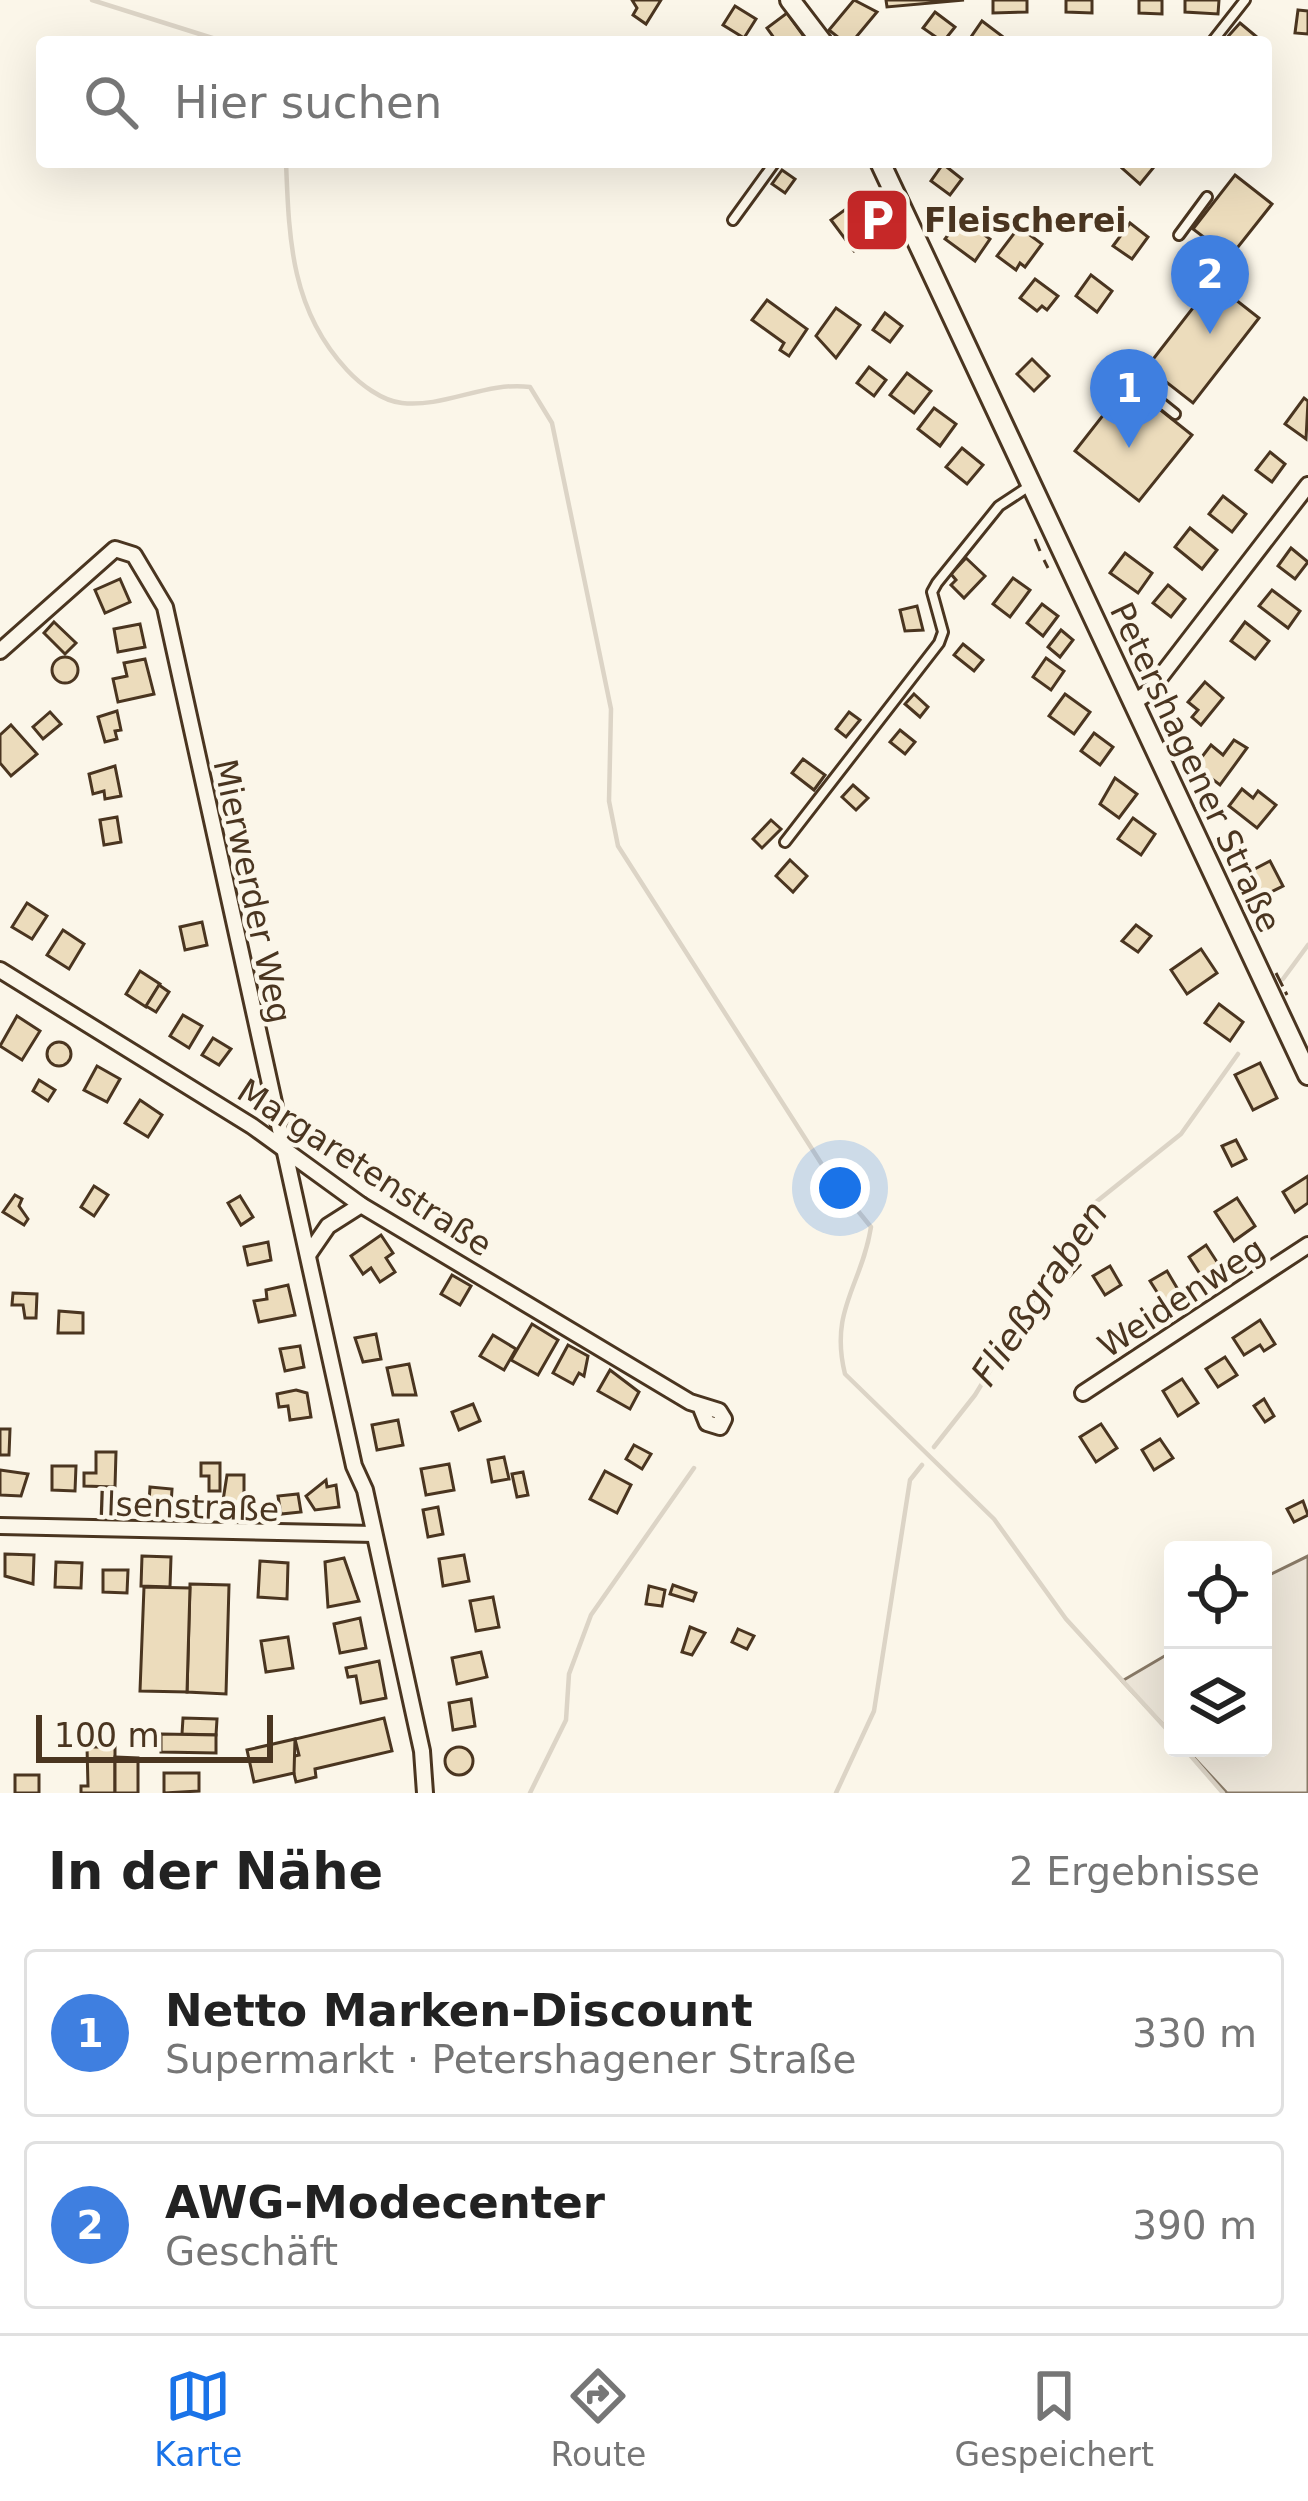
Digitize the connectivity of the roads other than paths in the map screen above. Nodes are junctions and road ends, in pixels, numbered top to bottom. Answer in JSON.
{"nodes":[{"id":1,"x":1245,"y":0,"type":"edge"},
{"id":2,"x":802,"y":4,"type":"edge"},
{"id":3,"x":819,"y":36,"type":"edge"},
{"id":4,"x":1217,"y":36,"type":"edge"},
{"id":5,"x":771,"y":168,"type":"edge"},
{"id":6,"x":883,"y":168,"type":"edge"},
{"id":7,"x":1207,"y":197,"type":"dead end"},
{"id":8,"x":733,"y":220,"type":"dead end"},
{"id":9,"x":1179,"y":235,"type":"dead end"},
{"id":10,"x":1204,"y":270,"type":"dead end"},
{"id":11,"x":1234,"y":293,"type":"dead end"},
{"id":12,"x":1124,"y":373,"type":"dead end"},
{"id":13,"x":1175,"y":414,"type":"dead end"},
{"id":14,"x":1030,"y":485,"type":"junction"},
{"id":15,"x":1308,"y":485,"type":"edge"},
{"id":16,"x":0,"y":651,"type":"edge"},
{"id":17,"x":1132,"y":704,"type":"junction"},
{"id":18,"x":785,"y":842,"type":"dead end"},
{"id":19,"x":0,"y":970,"type":"edge"},
{"id":20,"x":1308,"y":1075,"type":"edge"},
{"id":21,"x":284,"y":1149,"type":"junction"},
{"id":22,"x":361,"y":1204,"type":"junction"},
{"id":23,"x":1308,"y":1245,"type":"edge"},
{"id":24,"x":308,"y":1255,"type":"junction"},
{"id":25,"x":1083,"y":1393,"type":"dead end"},
{"id":26,"x":701,"y":1408,"type":"dead end"},
{"id":27,"x":0,"y":1526,"type":"edge"},
{"id":28,"x":374,"y":1534,"type":"junction"},
{"id":29,"x":425,"y":1793,"type":"edge"}],
"edges":[{"from":1,"to":4,"type":"lane"},
{"from":2,"to":3,"type":"street"},
{"from":5,"to":8,"type":"lane"},
{"from":6,"to":14,"type":"street","name":"Petershagener Straße"},
{"from":7,"to":9,"type":"lane"},
{"from":10,"to":11,"type":"lane"},
{"from":12,"to":13,"type":"lane"},
{"from":14,"to":17,"type":"street","name":"Petershagener Straße"},
{"from":14,"to":18,"type":"lane"},
{"from":15,"to":17,"type":"street"},
{"from":16,"to":21,"type":"street","name":"Mierwerder Weg"},
{"from":17,"to":20,"type":"street","name":"Petershagener Straße"},
{"from":19,"to":21,"type":"street","name":"Margaretenstraße"},
{"from":21,"to":22,"type":"street","name":"Margaretenstraße"},
{"from":21,"to":24,"type":"street","name":"Mierwerder Weg"},
{"from":22,"to":24,"type":"street"},
{"from":22,"to":26,"type":"street","name":"Margaretenstraße"},
{"from":23,"to":25,"type":"street","name":"Weidenweg"},
{"from":24,"to":28,"type":"street","name":"Mierwerder Weg"},
{"from":27,"to":28,"type":"street","name":"Ilsenstraße"},
{"from":28,"to":29,"type":"street","name":"Mierwerder Weg"}]}
